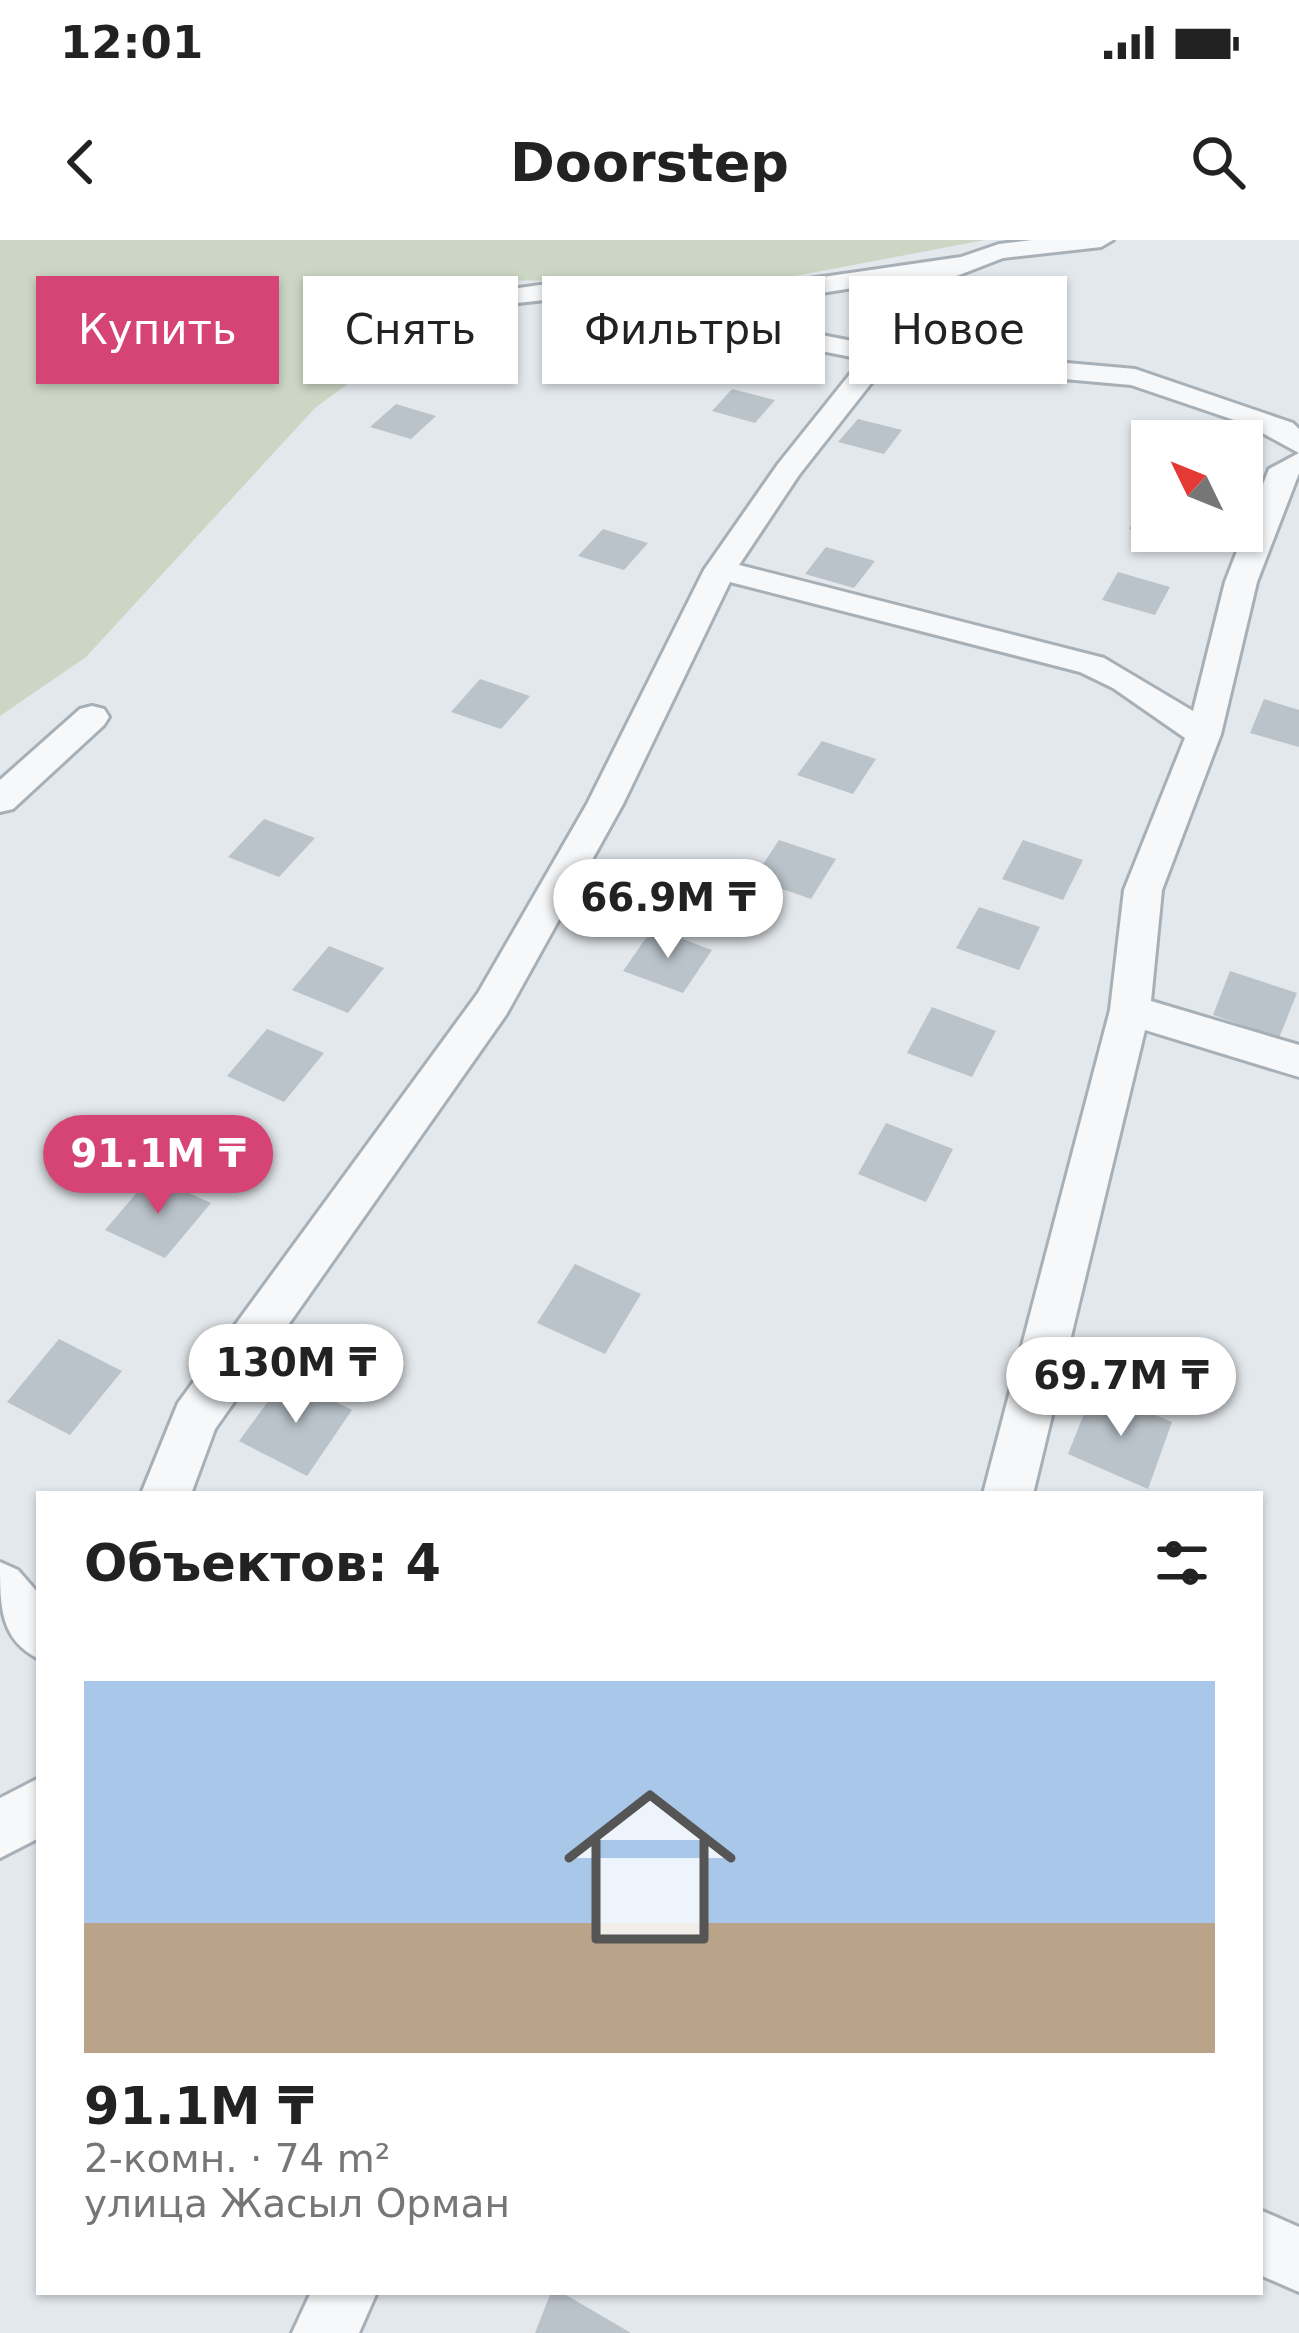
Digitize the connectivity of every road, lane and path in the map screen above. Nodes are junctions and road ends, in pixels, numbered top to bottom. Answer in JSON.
{"nodes":[{"id":1,"x":1101,"y":240,"type":"edge"},
{"id":2,"x":960,"y":264,"type":"junction"},
{"id":3,"x":942,"y":276,"type":"edge"},
{"id":4,"x":825,"y":285,"type":"edge"},
{"id":5,"x":1067,"y":371,"type":"edge"},
{"id":6,"x":858,"y":384,"type":"edge"},
{"id":7,"x":1299,"y":444,"type":"edge"},
{"id":8,"x":1299,"y":462,"type":"edge"},
{"id":9,"x":720,"y":570,"type":"junction"},
{"id":10,"x":92,"y":717,"type":"dead end"},
{"id":11,"x":1204,"y":734,"type":"junction"},
{"id":12,"x":0,"y":800,"type":"edge"},
{"id":13,"x":1130,"y":1010,"type":"junction"},
{"id":14,"x":1299,"y":1061,"type":"edge"},
{"id":15,"x":167,"y":1491,"type":"edge"},
{"id":16,"x":1009,"y":1491,"type":"edge"},
{"id":17,"x":0,"y":1587,"type":"edge"},
{"id":18,"x":36,"y":1630,"type":"edge"},
{"id":19,"x":36,"y":1808,"type":"edge"},
{"id":20,"x":0,"y":1830,"type":"edge"},
{"id":21,"x":1263,"y":2243,"type":"edge"},
{"id":22,"x":1299,"y":2260,"type":"edge"},
{"id":23,"x":344,"y":2295,"type":"edge"},
{"id":24,"x":326,"y":2333,"type":"edge"}],
"edges":[{"from":1,"to":2,"type":"street"},
{"from":2,"to":3,"type":"street"},
{"from":2,"to":4,"type":"street"},
{"from":5,"to":7,"type":"street"},
{"from":6,"to":9,"type":"street"},
{"from":8,"to":11,"type":"street"},
{"from":9,"to":11,"type":"street"},
{"from":9,"to":15,"type":"street"},
{"from":10,"to":12,"type":"street"},
{"from":11,"to":13,"type":"street"},
{"from":13,"to":14,"type":"street"},
{"from":13,"to":16,"type":"street"},
{"from":17,"to":18,"type":"street"},
{"from":19,"to":20,"type":"street"},
{"from":21,"to":22,"type":"street"},
{"from":23,"to":24,"type":"street"}]}
